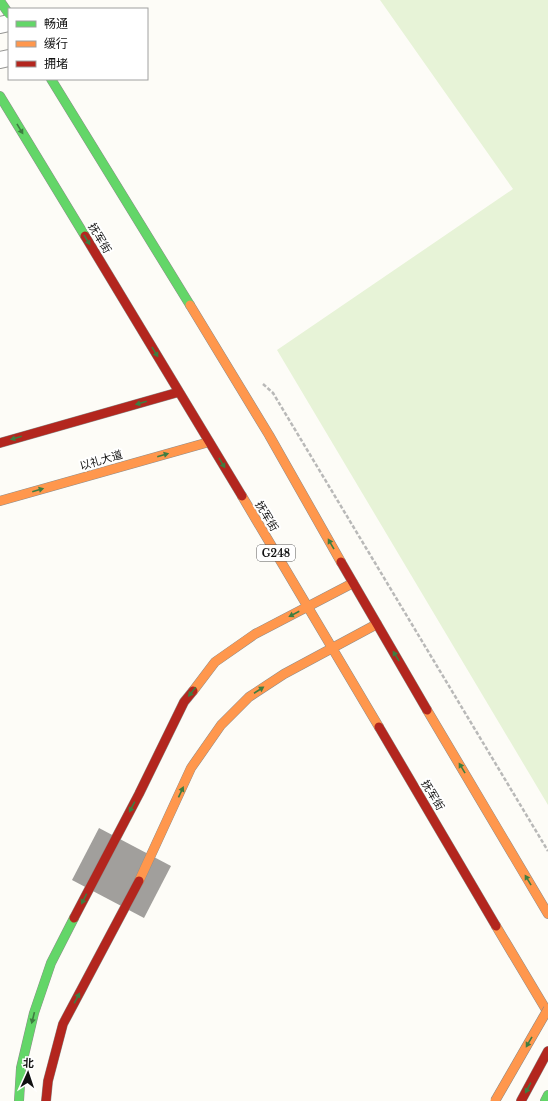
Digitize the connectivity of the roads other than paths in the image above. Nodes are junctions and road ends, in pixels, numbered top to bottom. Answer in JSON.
{"nodes":[{"id":1,"x":0,"y":1,"type":"edge"},
{"id":2,"x":8,"y":13,"type":"edge"},
{"id":3,"x":52,"y":80,"type":"edge"},
{"id":4,"x":0,"y":96,"type":"edge"},
{"id":5,"x":179,"y":392,"type":"junction"},
{"id":6,"x":209,"y":442,"type":"junction"},
{"id":7,"x":0,"y":443,"type":"edge"},
{"id":8,"x":0,"y":501,"type":"edge"},
{"id":9,"x":353,"y":583,"type":"junction"},
{"id":10,"x":307,"y":607,"type":"junction"},
{"id":11,"x":377,"y":624,"type":"junction"},
{"id":12,"x":332,"y":648,"type":"junction"},
{"id":13,"x":548,"y":914,"type":"edge"},
{"id":14,"x":548,"y":1009,"type":"edge"},
{"id":15,"x":548,"y":1012,"type":"edge"},
{"id":16,"x":548,"y":1051,"type":"edge"},
{"id":17,"x":548,"y":1095,"type":"edge"},
{"id":18,"x":19,"y":1101,"type":"edge"},
{"id":19,"x":46,"y":1101,"type":"edge"},
{"id":20,"x":496,"y":1101,"type":"edge"},
{"id":21,"x":521,"y":1101,"type":"edge"},
{"id":22,"x":545,"y":1101,"type":"edge"}],
"edges":[{"from":1,"to":2,"type":"main road"},
{"from":9,"to":3,"type":"main road","one_way":true},
{"from":4,"to":5,"type":"main road","name":"抚军街","number":"G248","one_way":true},
{"from":5,"to":6,"type":"main road","name":"抚军街","number":"G248"},
{"from":5,"to":7,"type":"main road","one_way":true},
{"from":8,"to":6,"type":"main road","name":"以礼大道","one_way":true},
{"from":6,"to":10,"type":"main road","name":"抚军街","number":"G248","one_way":true},
{"from":9,"to":10,"type":"main road"},
{"from":9,"to":11,"type":"main road"},
{"from":10,"to":12,"type":"main road","name":"抚军街","number":"G248"},
{"from":10,"to":18,"type":"main road","one_way":true},
{"from":11,"to":12,"type":"main road"},
{"from":13,"to":11,"type":"main road","one_way":true},
{"from":12,"to":15,"type":"main road","name":"抚军街","number":"G248"},
{"from":19,"to":12,"type":"main road","one_way":true},
{"from":14,"to":20,"type":"main road","one_way":true,"bridge":true},
{"from":16,"to":21,"type":"main road","one_way":true},
{"from":17,"to":22,"type":"main road"}]}
